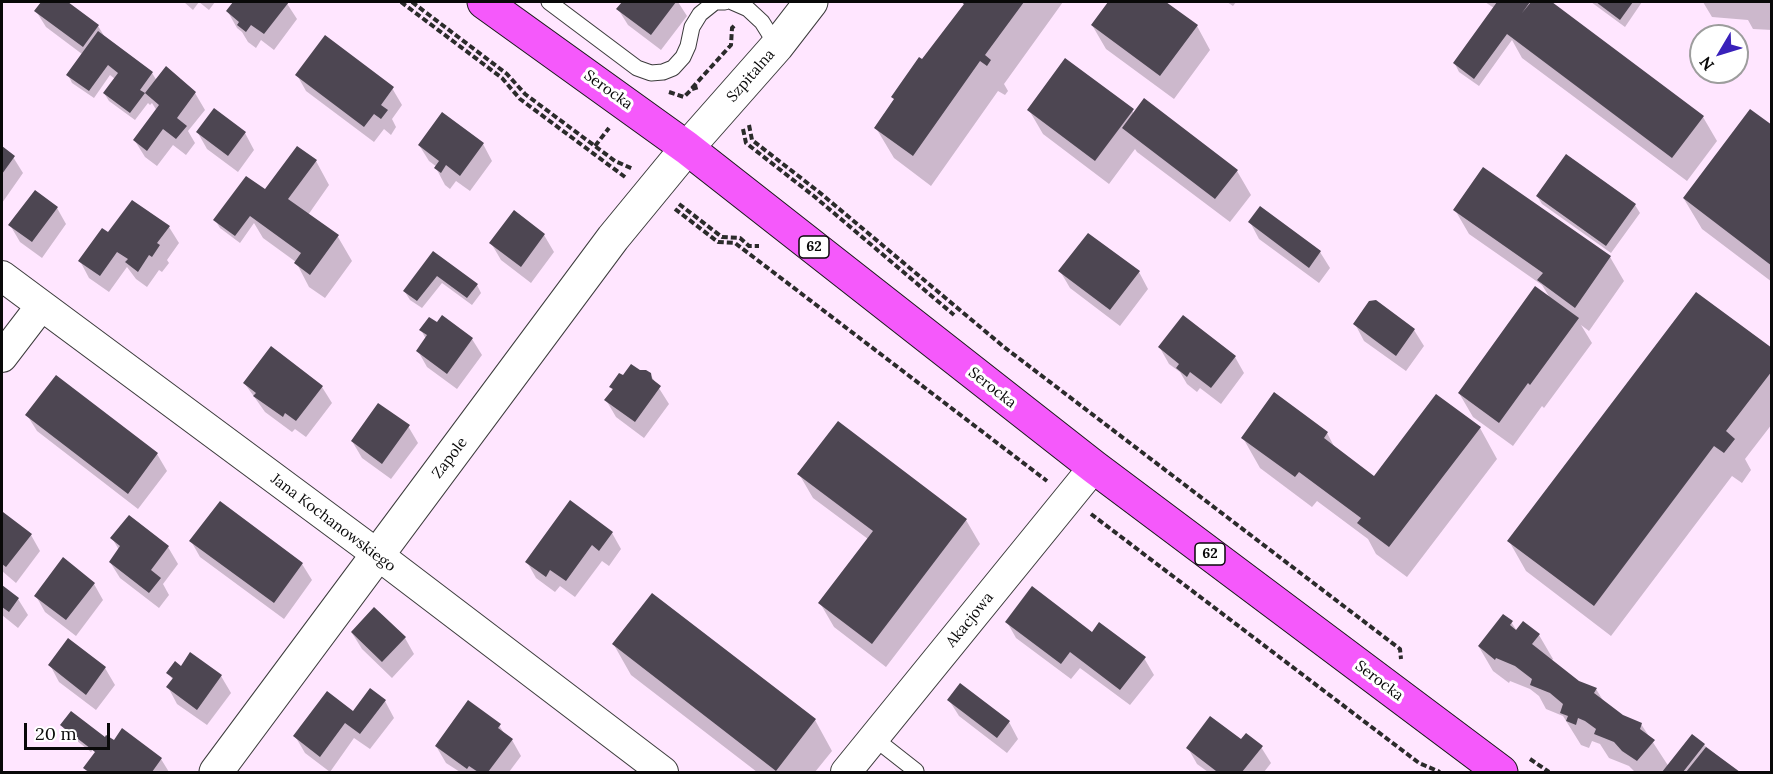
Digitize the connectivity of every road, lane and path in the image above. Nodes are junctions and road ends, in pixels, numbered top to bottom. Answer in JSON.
{"nodes":[{"id":1,"x":401,"y":2,"type":"edge"},
{"id":2,"x":412,"y":2,"type":"edge"},
{"id":3,"x":484,"y":2,"type":"edge"},
{"id":4,"x":549,"y":2,"type":"edge"},
{"id":5,"x":716,"y":2,"type":"edge"},
{"id":6,"x":725,"y":2,"type":"edge"},
{"id":7,"x":732,"y":2,"type":"edge"},
{"id":8,"x":811,"y":2,"type":"edge"},
{"id":9,"x":748,"y":9,"type":"junction"},
{"id":10,"x":777,"y":46,"type":"junction"},
{"id":11,"x":663,"y":71,"type":"junction"},
{"id":12,"x":692,"y":89,"type":"junction"},
{"id":13,"x":727,"y":103,"type":"junction"},
{"id":14,"x":687,"y":148,"type":"junction"},
{"id":15,"x":652,"y":191,"type":"junction"},
{"id":16,"x":759,"y":246,"type":"dead end"},
{"id":17,"x":2,"y":276,"type":"edge"},
{"id":18,"x":41,"y":306,"type":"junction"},
{"id":19,"x":955,"y":316,"type":"dead end"},
{"id":20,"x":2,"y":357,"type":"edge"},
{"id":21,"x":1094,"y":467,"type":"junction"},
{"id":22,"x":1069,"y":498,"type":"junction"},
{"id":23,"x":378,"y":555,"type":"junction"},
{"id":24,"x":1401,"y":663,"type":"dead end"},
{"id":25,"x":874,"y":738,"type":"junction"},
{"id":26,"x":1515,"y":765,"type":"edge"},
{"id":27,"x":216,"y":772,"type":"edge"},
{"id":28,"x":663,"y":772,"type":"edge"},
{"id":29,"x":846,"y":772,"type":"edge"},
{"id":30,"x":914,"y":772,"type":"edge"},
{"id":31,"x":1440,"y":772,"type":"edge"},
{"id":32,"x":1549,"y":772,"type":"edge"}],
"edges":[{"from":1,"to":15,"type":"path"},
{"from":2,"to":15,"type":"path"},
{"from":3,"to":14,"type":"main road","name":"Serocka","number":"62"},
{"from":4,"to":11,"type":"lane"},
{"from":5,"to":6,"type":"lane"},
{"from":5,"to":11,"type":"lane"},
{"from":7,"to":9,"type":"lane"},
{"from":8,"to":10,"type":"street","name":"Szpitalna"},
{"from":9,"to":10,"type":"lane"},
{"from":9,"to":12,"type":"path"},
{"from":10,"to":13,"type":"street","name":"Szpitalna"},
{"from":11,"to":12,"type":"path"},
{"from":11,"to":12,"type":"path"},
{"from":12,"to":13,"type":"path"},
{"from":12,"to":13,"type":"path"},
{"from":13,"to":14,"type":"street","name":"Szpitalna"},
{"from":13,"to":19,"type":"path"},
{"from":13,"to":24,"type":"path"},
{"from":14,"to":15,"type":"street","name":"Zapole"},
{"from":14,"to":21,"type":"main road","name":"Serocka","number":"62"},
{"from":15,"to":16,"type":"path"},
{"from":15,"to":22,"type":"path"},
{"from":15,"to":23,"type":"street","name":"Zapole"},
{"from":17,"to":18,"type":"street","name":"Jana Kochanowskiego"},
{"from":18,"to":20,"type":"street"},
{"from":18,"to":23,"type":"street","name":"Jana Kochanowskiego"},
{"from":21,"to":22,"type":"street","name":"Akacjowa"},
{"from":21,"to":26,"type":"main road","name":"Serocka","number":"62"},
{"from":22,"to":25,"type":"street","name":"Akacjowa"},
{"from":22,"to":31,"type":"path"},
{"from":23,"to":27,"type":"street","name":"Zapole"},
{"from":23,"to":28,"type":"street","name":"Jana Kochanowskiego"},
{"from":25,"to":29,"type":"street","name":"Akacjowa"},
{"from":25,"to":30,"type":"lane"},
{"from":26,"to":32,"type":"path"}]}
